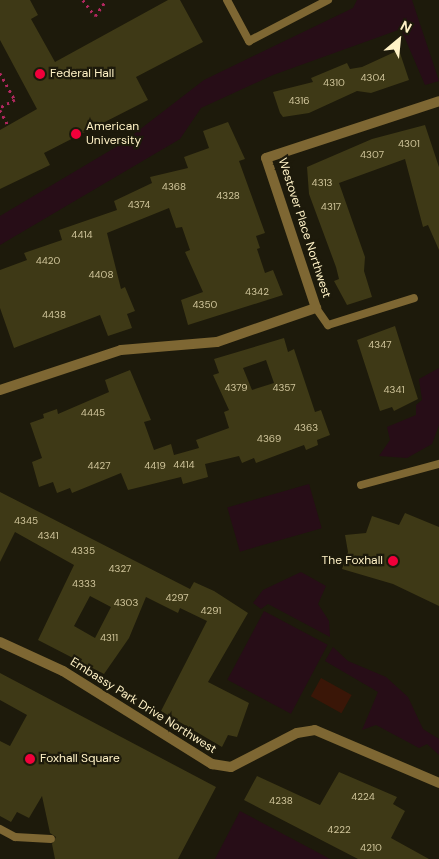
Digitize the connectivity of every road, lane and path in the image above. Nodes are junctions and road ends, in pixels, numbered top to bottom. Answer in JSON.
{"nodes":[{"id":1,"x":83,"y":0,"type":"edge"},
{"id":2,"x":106,"y":0,"type":"edge"},
{"id":3,"x":227,"y":0,"type":"edge"},
{"id":4,"x":328,"y":0,"type":"edge"},
{"id":5,"x":0,"y":73,"type":"edge"},
{"id":6,"x":1,"y":78,"type":"edge"},
{"id":7,"x":439,"y":101,"type":"edge"},
{"id":8,"x":0,"y":109,"type":"edge"},
{"id":9,"x":8,"y":125,"type":"dead end"},
{"id":10,"x":414,"y":298,"type":"dead end"},
{"id":11,"x":316,"y":308,"type":"junction"},
{"id":12,"x":0,"y":390,"type":"edge"},
{"id":13,"x":439,"y":464,"type":"edge"},
{"id":14,"x":361,"y":485,"type":"dead end"},
{"id":15,"x":0,"y":642,"type":"edge"},
{"id":16,"x":439,"y":783,"type":"edge"},
{"id":17,"x":0,"y":830,"type":"edge"},
{"id":18,"x":51,"y":839,"type":"dead end"}],
"edges":[{"from":1,"to":2,"type":"path"},
{"from":3,"to":4,"type":"lane"},
{"from":5,"to":6,"type":"path"},
{"from":6,"to":8,"type":"path"},
{"from":7,"to":11,"type":"street","name":"Westover Place Northwest"},
{"from":8,"to":9,"type":"path"},
{"from":10,"to":11,"type":"lane"},
{"from":11,"to":12,"type":"street","name":"Westover Place Northwest"},
{"from":13,"to":14,"type":"lane"},
{"from":15,"to":16,"type":"street","name":"Embassy Park Drive Northwest"},
{"from":17,"to":18,"type":"lane"}]}
